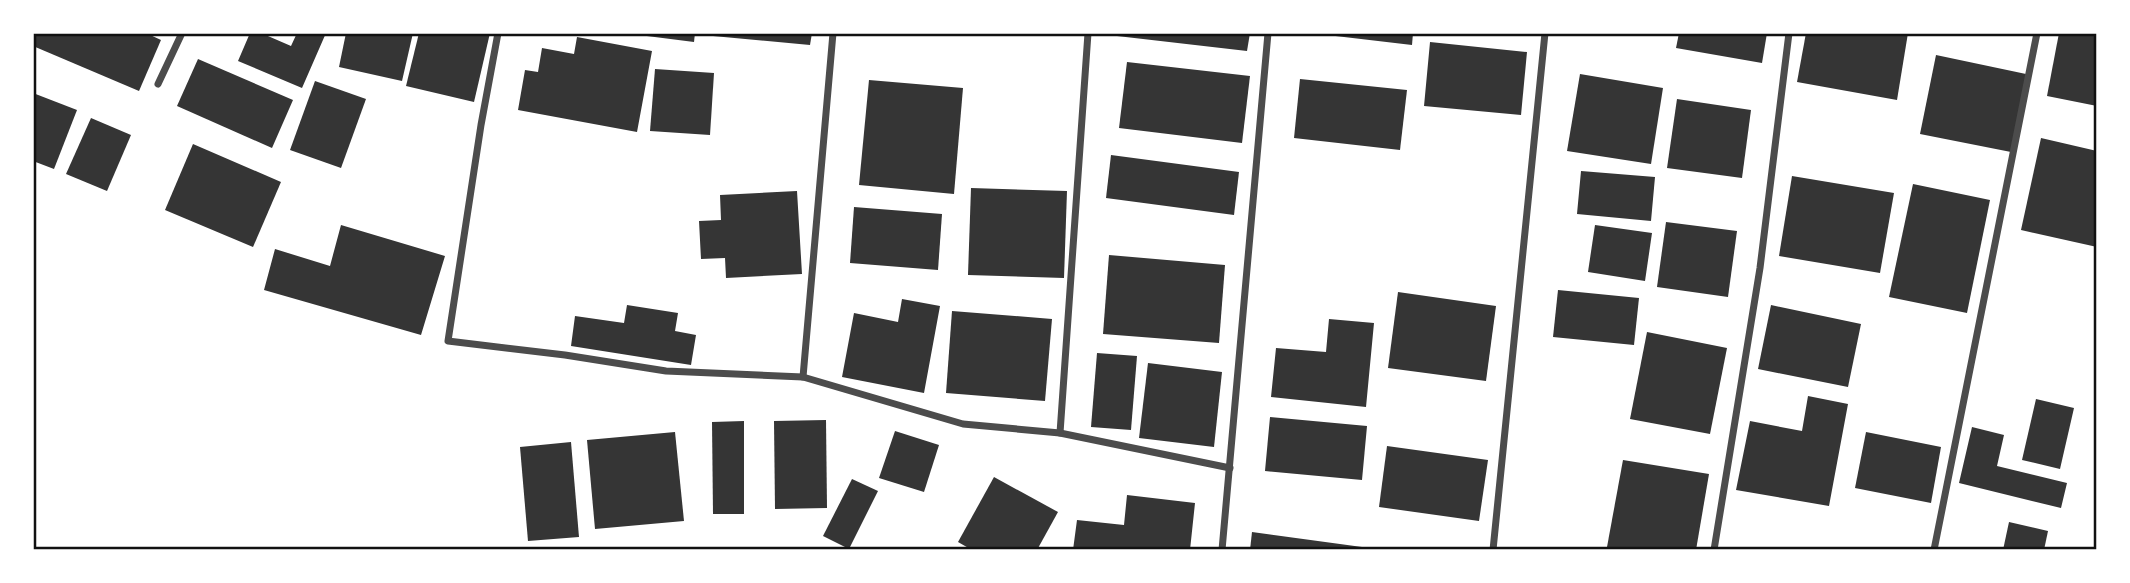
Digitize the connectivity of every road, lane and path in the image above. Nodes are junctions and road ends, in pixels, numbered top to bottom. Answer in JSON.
{"nodes":[{"id":1,"x":182,"y":33,"type":"edge"},
{"id":2,"x":498,"y":33,"type":"edge"},
{"id":3,"x":832,"y":33,"type":"edge"},
{"id":4,"x":1088,"y":33,"type":"edge"},
{"id":5,"x":1268,"y":33,"type":"edge"},
{"id":6,"x":1545,"y":33,"type":"edge"},
{"id":7,"x":1789,"y":33,"type":"edge"},
{"id":8,"x":2037,"y":33,"type":"edge"},
{"id":9,"x":158,"y":84,"type":"dead end"},
{"id":10,"x":803,"y":377,"type":"junction"},
{"id":11,"x":1060,"y":433,"type":"junction"},
{"id":12,"x":1230,"y":468,"type":"junction"},
{"id":13,"x":1223,"y":550,"type":"edge"},
{"id":14,"x":1493,"y":550,"type":"edge"},
{"id":15,"x":1714,"y":550,"type":"edge"},
{"id":16,"x":1934,"y":550,"type":"edge"}],
"edges":[{"from":1,"to":9,"type":"street"},
{"from":2,"to":10,"type":"street"},
{"from":3,"to":10,"type":"street"},
{"from":4,"to":11,"type":"street"},
{"from":5,"to":12,"type":"street"},
{"from":6,"to":14,"type":"street"},
{"from":7,"to":15,"type":"street"},
{"from":8,"to":16,"type":"street"},
{"from":10,"to":11,"type":"street"},
{"from":11,"to":12,"type":"street"},
{"from":12,"to":13,"type":"street"}]}
